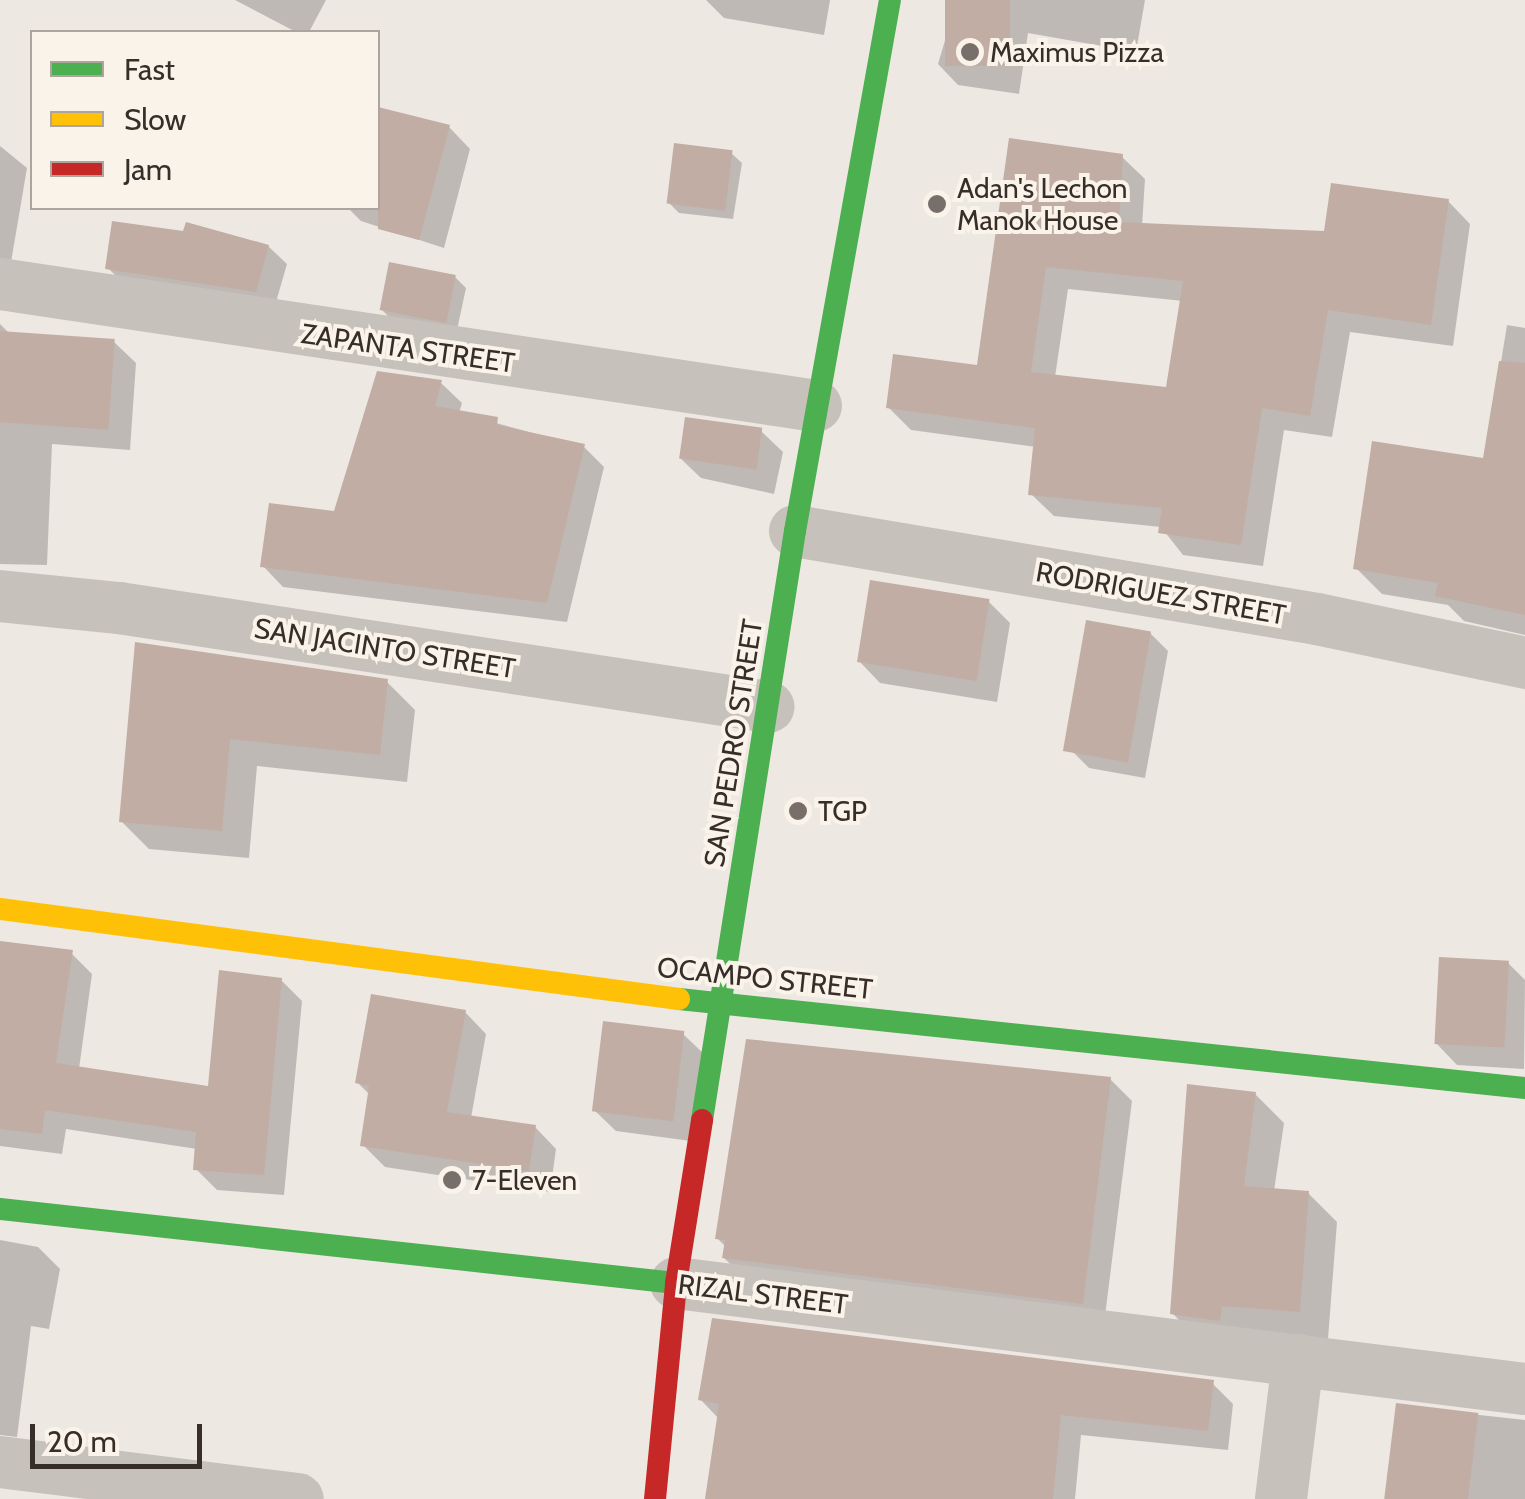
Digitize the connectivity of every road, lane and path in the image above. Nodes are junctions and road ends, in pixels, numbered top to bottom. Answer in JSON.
{"nodes":[{"id":1,"x":890,"y":0,"type":"edge"},
{"id":2,"x":0,"y":284,"type":"edge"},
{"id":3,"x":816,"y":406,"type":"junction"},
{"id":4,"x":795,"y":531,"type":"junction"},
{"id":5,"x":0,"y":596,"type":"edge"},
{"id":6,"x":1525,"y":664,"type":"edge"},
{"id":7,"x":770,"y":707,"type":"junction"},
{"id":8,"x":0,"y":910,"type":"edge"},
{"id":9,"x":722,"y":1005,"type":"junction"},
{"id":10,"x":1525,"y":1088,"type":"edge"},
{"id":11,"x":0,"y":1209,"type":"edge"},
{"id":12,"x":676,"y":1283,"type":"junction"},
{"id":13,"x":1298,"y":1360,"type":"junction"},
{"id":14,"x":1525,"y":1388,"type":"edge"},
{"id":15,"x":0,"y":1462,"type":"edge"},
{"id":16,"x":298,"y":1499,"type":"edge"},
{"id":17,"x":655,"y":1499,"type":"edge"},
{"id":18,"x":1281,"y":1499,"type":"edge"}],
"edges":[{"from":1,"to":3,"type":"main road","name":"SAN PEDRO STREET"},
{"from":2,"to":3,"type":"street","name":"ZAPANTA STREET"},
{"from":3,"to":4,"type":"main road","name":"SAN PEDRO STREET"},
{"from":4,"to":6,"type":"street","name":"RODRIGUEZ STREET"},
{"from":4,"to":7,"type":"main road","name":"SAN PEDRO STREET"},
{"from":5,"to":7,"type":"street","name":"SAN JACINTO STREET"},
{"from":7,"to":9,"type":"main road","name":"SAN PEDRO STREET"},
{"from":8,"to":9,"type":"main road","name":"OCAMPO STREET"},
{"from":9,"to":10,"type":"main road","name":"OCAMPO STREET"},
{"from":9,"to":12,"type":"main road","name":"SAN PEDRO STREET"},
{"from":11,"to":12,"type":"main road","name":"RIZAL STREET"},
{"from":12,"to":13,"type":"street","name":"RIZAL STREET"},
{"from":12,"to":17,"type":"main road","name":"SAN PEDRO STREET"},
{"from":13,"to":14,"type":"street","name":"RIZAL STREET"},
{"from":13,"to":18,"type":"street"},
{"from":15,"to":16,"type":"street"}]}
